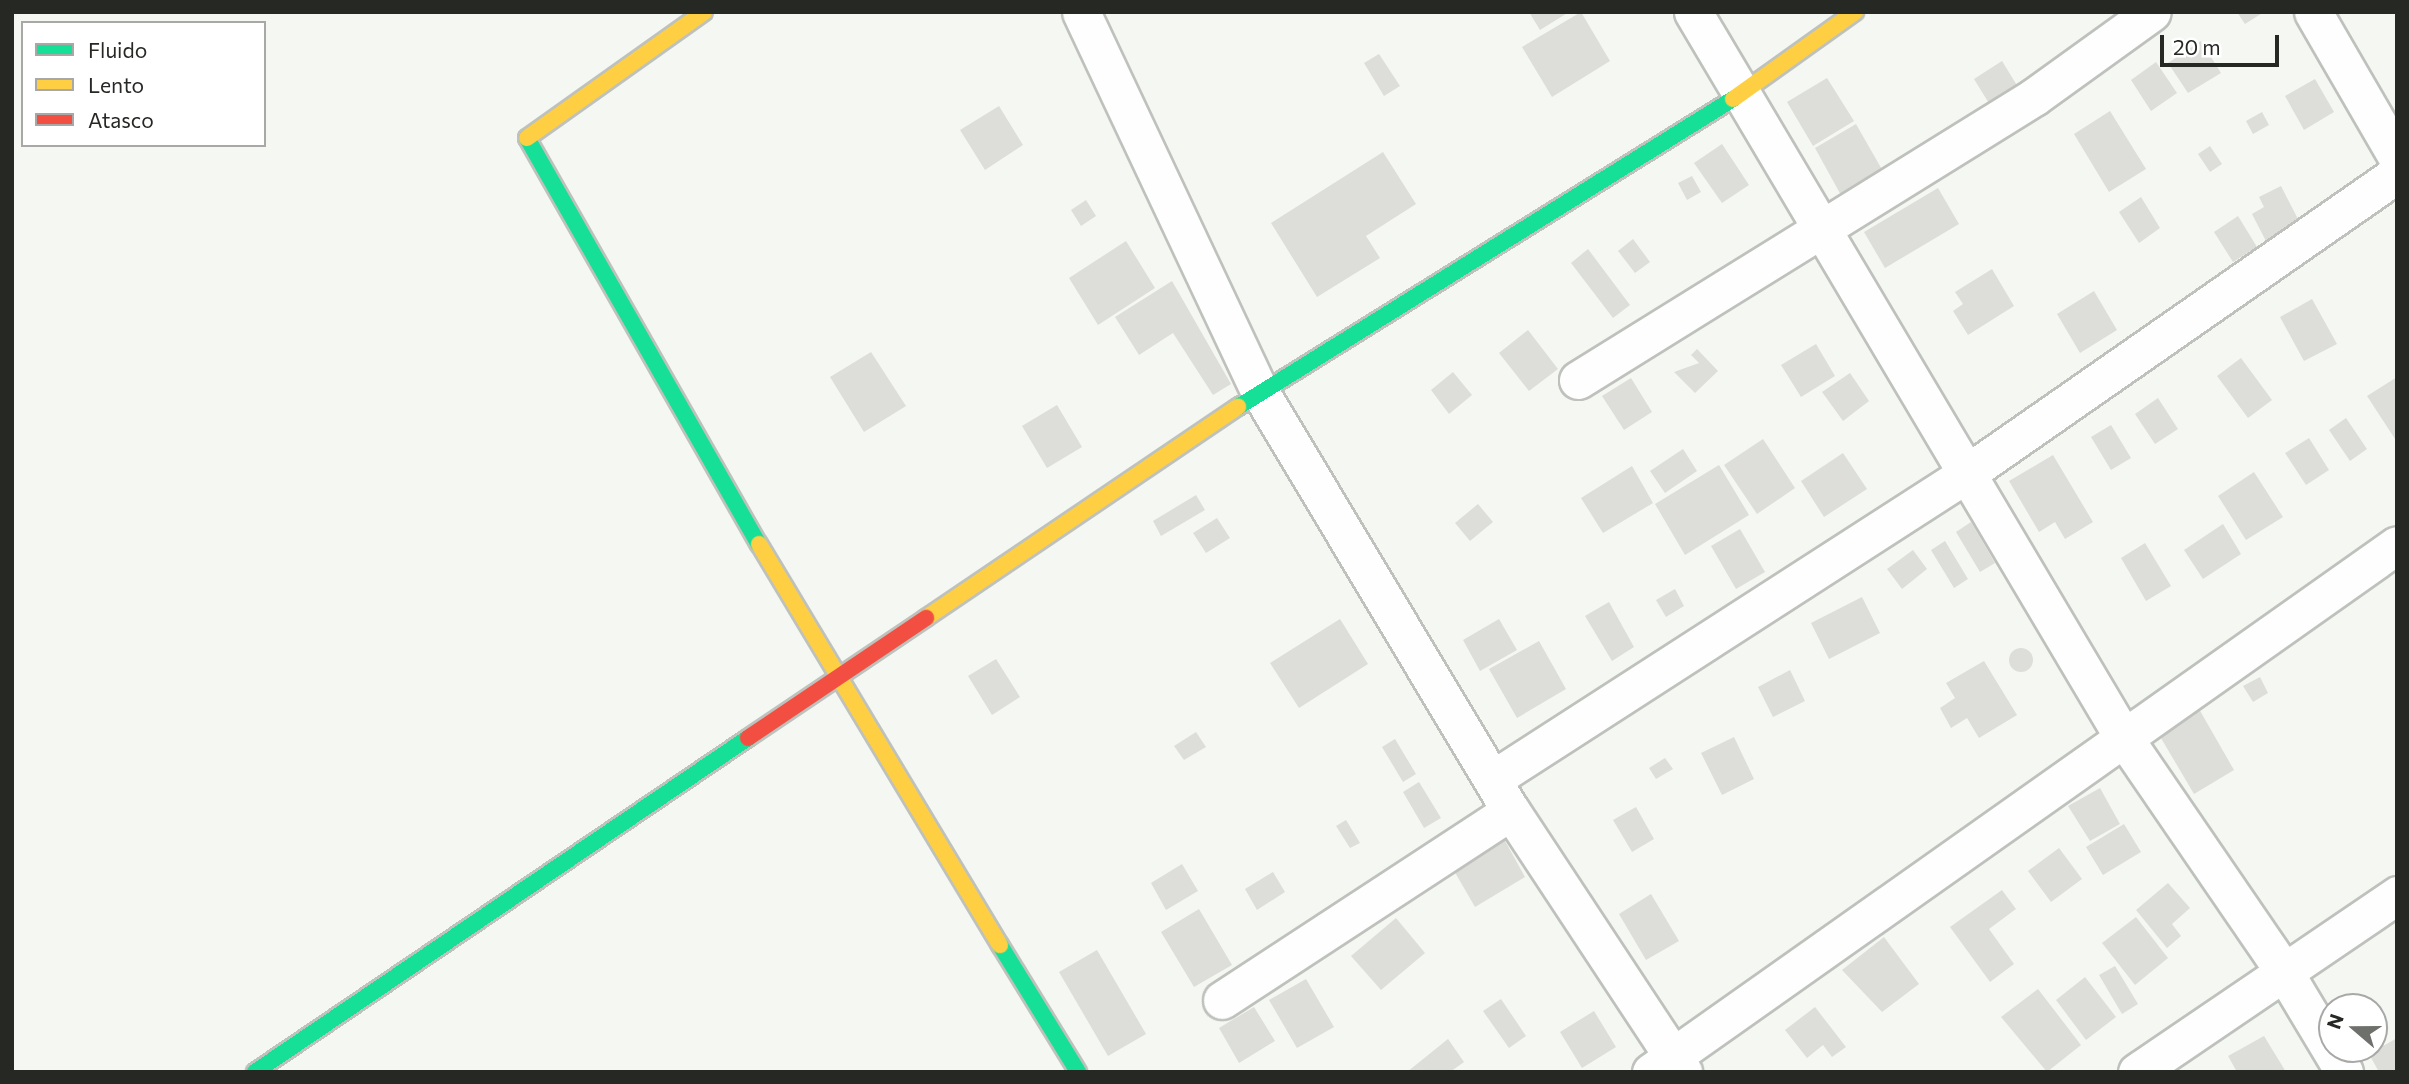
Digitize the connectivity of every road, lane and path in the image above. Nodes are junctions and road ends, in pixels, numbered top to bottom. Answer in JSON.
{"nodes":[{"id":1,"x":704,"y":12,"type":"edge"},
{"id":2,"x":1082,"y":12,"type":"edge"},
{"id":3,"x":1693,"y":12,"type":"edge"},
{"id":4,"x":1855,"y":12,"type":"edge"},
{"id":5,"x":2152,"y":12,"type":"edge"},
{"id":6,"x":2314,"y":12,"type":"edge"},
{"id":7,"x":1741,"y":94,"type":"junction"},
{"id":8,"x":2395,"y":154,"type":"edge"},
{"id":9,"x":1823,"y":225,"type":"junction"},
{"id":10,"x":1578,"y":380,"type":"dead end"},
{"id":11,"x":1261,"y":392,"type":"junction"},
{"id":12,"x":1966,"y":474,"type":"junction"},
{"id":13,"x":2397,"y":545,"type":"edge"},
{"id":14,"x":838,"y":681,"type":"junction"},
{"id":15,"x":2122,"y":735,"type":"junction"},
{"id":16,"x":1493,"y":779,"type":"junction"},
{"id":17,"x":1511,"y":811,"type":"junction"},
{"id":18,"x":2397,"y":895,"type":"edge"},
{"id":19,"x":2283,"y":970,"type":"junction"},
{"id":20,"x":1222,"y":1000,"type":"dead end"},
{"id":21,"x":1669,"y":1067,"type":"edge"},
{"id":22,"x":255,"y":1072,"type":"edge"},
{"id":23,"x":1078,"y":1072,"type":"edge"},
{"id":24,"x":2137,"y":1072,"type":"edge"},
{"id":25,"x":2344,"y":1072,"type":"edge"}],
"edges":[{"from":1,"to":14,"type":"street"},
{"from":2,"to":11,"type":"street"},
{"from":3,"to":7,"type":"street"},
{"from":4,"to":7,"type":"street"},
{"from":5,"to":9,"type":"street"},
{"from":6,"to":8,"type":"street"},
{"from":7,"to":9,"type":"street"},
{"from":7,"to":11,"type":"street"},
{"from":8,"to":12,"type":"street"},
{"from":9,"to":10,"type":"street"},
{"from":9,"to":12,"type":"street"},
{"from":11,"to":14,"type":"street"},
{"from":11,"to":16,"type":"street"},
{"from":12,"to":15,"type":"street"},
{"from":12,"to":16,"type":"street"},
{"from":13,"to":15,"type":"street"},
{"from":14,"to":22,"type":"street"},
{"from":14,"to":23,"type":"street"},
{"from":15,"to":19,"type":"street"},
{"from":15,"to":21,"type":"street"},
{"from":16,"to":17,"type":"street"},
{"from":17,"to":20,"type":"street"},
{"from":17,"to":21,"type":"street"},
{"from":18,"to":19,"type":"street"},
{"from":19,"to":24,"type":"street"},
{"from":19,"to":25,"type":"street"}]}
